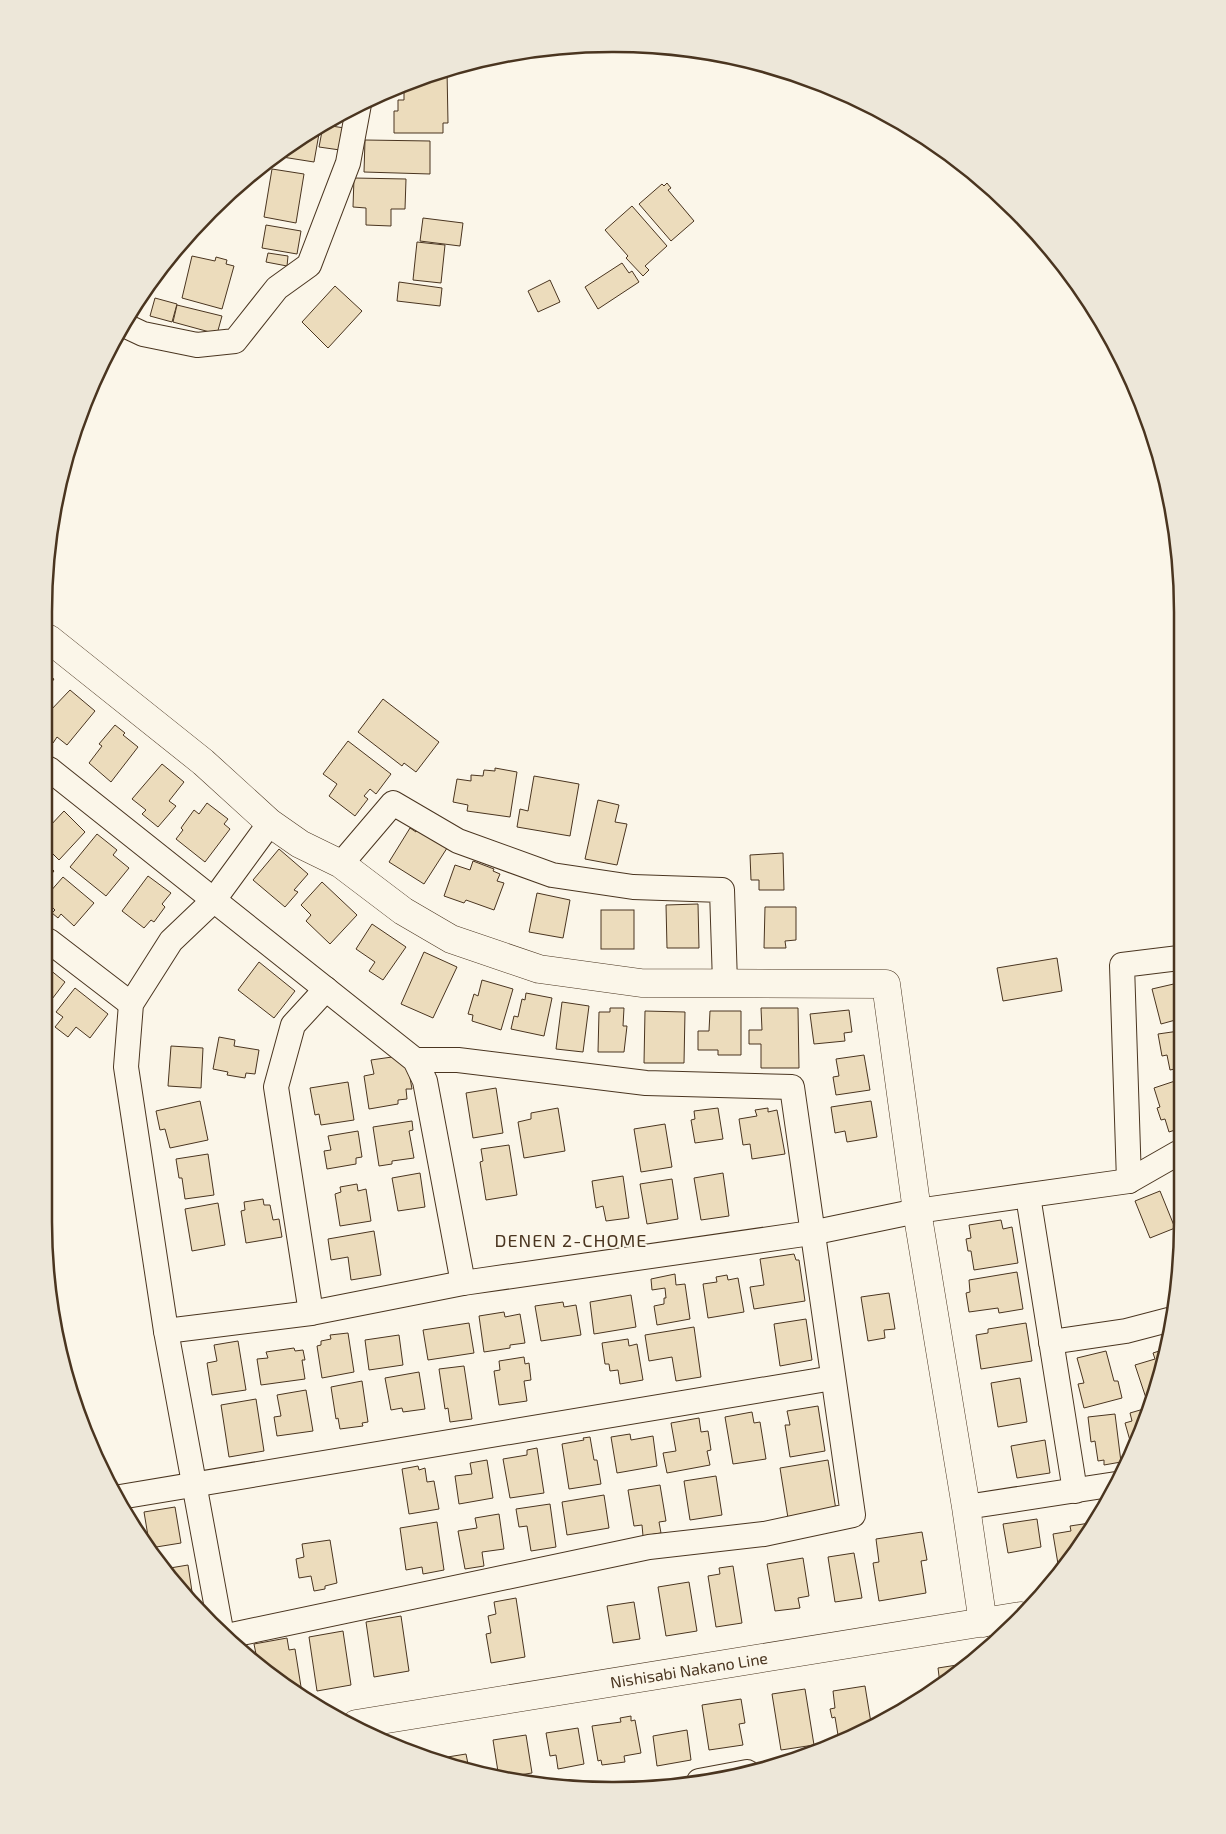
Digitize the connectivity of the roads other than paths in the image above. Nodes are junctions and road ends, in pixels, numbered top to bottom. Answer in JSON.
{"nodes":[{"id":1,"x":356,"y":115,"type":"edge"},
{"id":2,"x":131,"y":328,"type":"edge"},
{"id":3,"x":52,"y":641,"type":"edge"},
{"id":4,"x":52,"y":771,"type":"edge"},
{"id":5,"x":270,"y":823,"type":"junction"},
{"id":6,"x":341,"y":864,"type":"junction"},
{"id":7,"x":213,"y":901,"type":"junction"},
{"id":8,"x":52,"y":943,"type":"edge"},
{"id":9,"x":1174,"y":959,"type":"edge"},
{"id":10,"x":725,"y":984,"type":"junction"},
{"id":11,"x":326,"y":990,"type":"junction"},
{"id":12,"x":131,"y":1004,"type":"junction"},
{"id":13,"x":415,"y":1060,"type":"junction"},
{"id":14,"x":1174,"y":1155,"type":"edge"},
{"id":15,"x":1129,"y":1182,"type":"junction"},
{"id":16,"x":1028,"y":1196,"type":"junction"},
{"id":17,"x":917,"y":1211,"type":"junction"},
{"id":18,"x":812,"y":1233,"type":"junction"},
{"id":19,"x":463,"y":1283,"type":"junction"},
{"id":20,"x":311,"y":1313,"type":"junction"},
{"id":21,"x":1165,"y":1321,"type":"edge"},
{"id":22,"x":166,"y":1331,"type":"junction"},
{"id":23,"x":1051,"y":1342,"type":"junction"},
{"id":24,"x":833,"y":1378,"type":"junction"},
{"id":25,"x":195,"y":1485,"type":"junction"},
{"id":26,"x":1107,"y":1486,"type":"edge"},
{"id":27,"x":1075,"y":1491,"type":"junction"},
{"id":28,"x":125,"y":1496,"type":"edge"},
{"id":29,"x":966,"y":1507,"type":"junction"},
{"id":30,"x":218,"y":1618,"type":"edge"},
{"id":31,"x":1007,"y":1618,"type":"edge"},
{"id":32,"x":983,"y":1623,"type":"junction"},
{"id":33,"x":235,"y":1634,"type":"edge"},
{"id":34,"x":363,"y":1723,"type":"edge"}],
"edges":[{"from":1,"to":2,"type":"street"},
{"from":3,"to":5,"type":"street"},
{"from":4,"to":7,"type":"street"},
{"from":5,"to":6,"type":"street"},
{"from":5,"to":7,"type":"street"},
{"from":6,"to":10,"type":"street"},
{"from":6,"to":10,"type":"street"},
{"from":7,"to":11,"type":"street"},
{"from":7,"to":12,"type":"street"},
{"from":8,"to":12,"type":"street"},
{"from":9,"to":15,"type":"street"},
{"from":10,"to":17,"type":"street"},
{"from":11,"to":13,"type":"street"},
{"from":11,"to":20,"type":"street"},
{"from":12,"to":22,"type":"street"},
{"from":13,"to":18,"type":"street"},
{"from":13,"to":19,"type":"street"},
{"from":14,"to":15,"type":"street"},
{"from":15,"to":16,"type":"street"},
{"from":16,"to":17,"type":"street"},
{"from":16,"to":23,"type":"street"},
{"from":17,"to":18,"type":"street"},
{"from":17,"to":29,"type":"street"},
{"from":18,"to":19,"type":"street"},
{"from":18,"to":24,"type":"street"},
{"from":19,"to":20,"type":"street"},
{"from":20,"to":22,"type":"street"},
{"from":21,"to":23,"type":"street"},
{"from":22,"to":25,"type":"street"},
{"from":23,"to":27,"type":"street"},
{"from":24,"to":25,"type":"street"},
{"from":24,"to":33,"type":"street"},
{"from":25,"to":28,"type":"street"},
{"from":25,"to":30,"type":"street"},
{"from":26,"to":27,"type":"street"},
{"from":27,"to":29,"type":"street"},
{"from":29,"to":32,"type":"street"},
{"from":31,"to":32,"type":"street","name":"Nishisabi Nakano Line"},
{"from":32,"to":34,"type":"street","name":"Nishisabi Nakano Line"}]}
